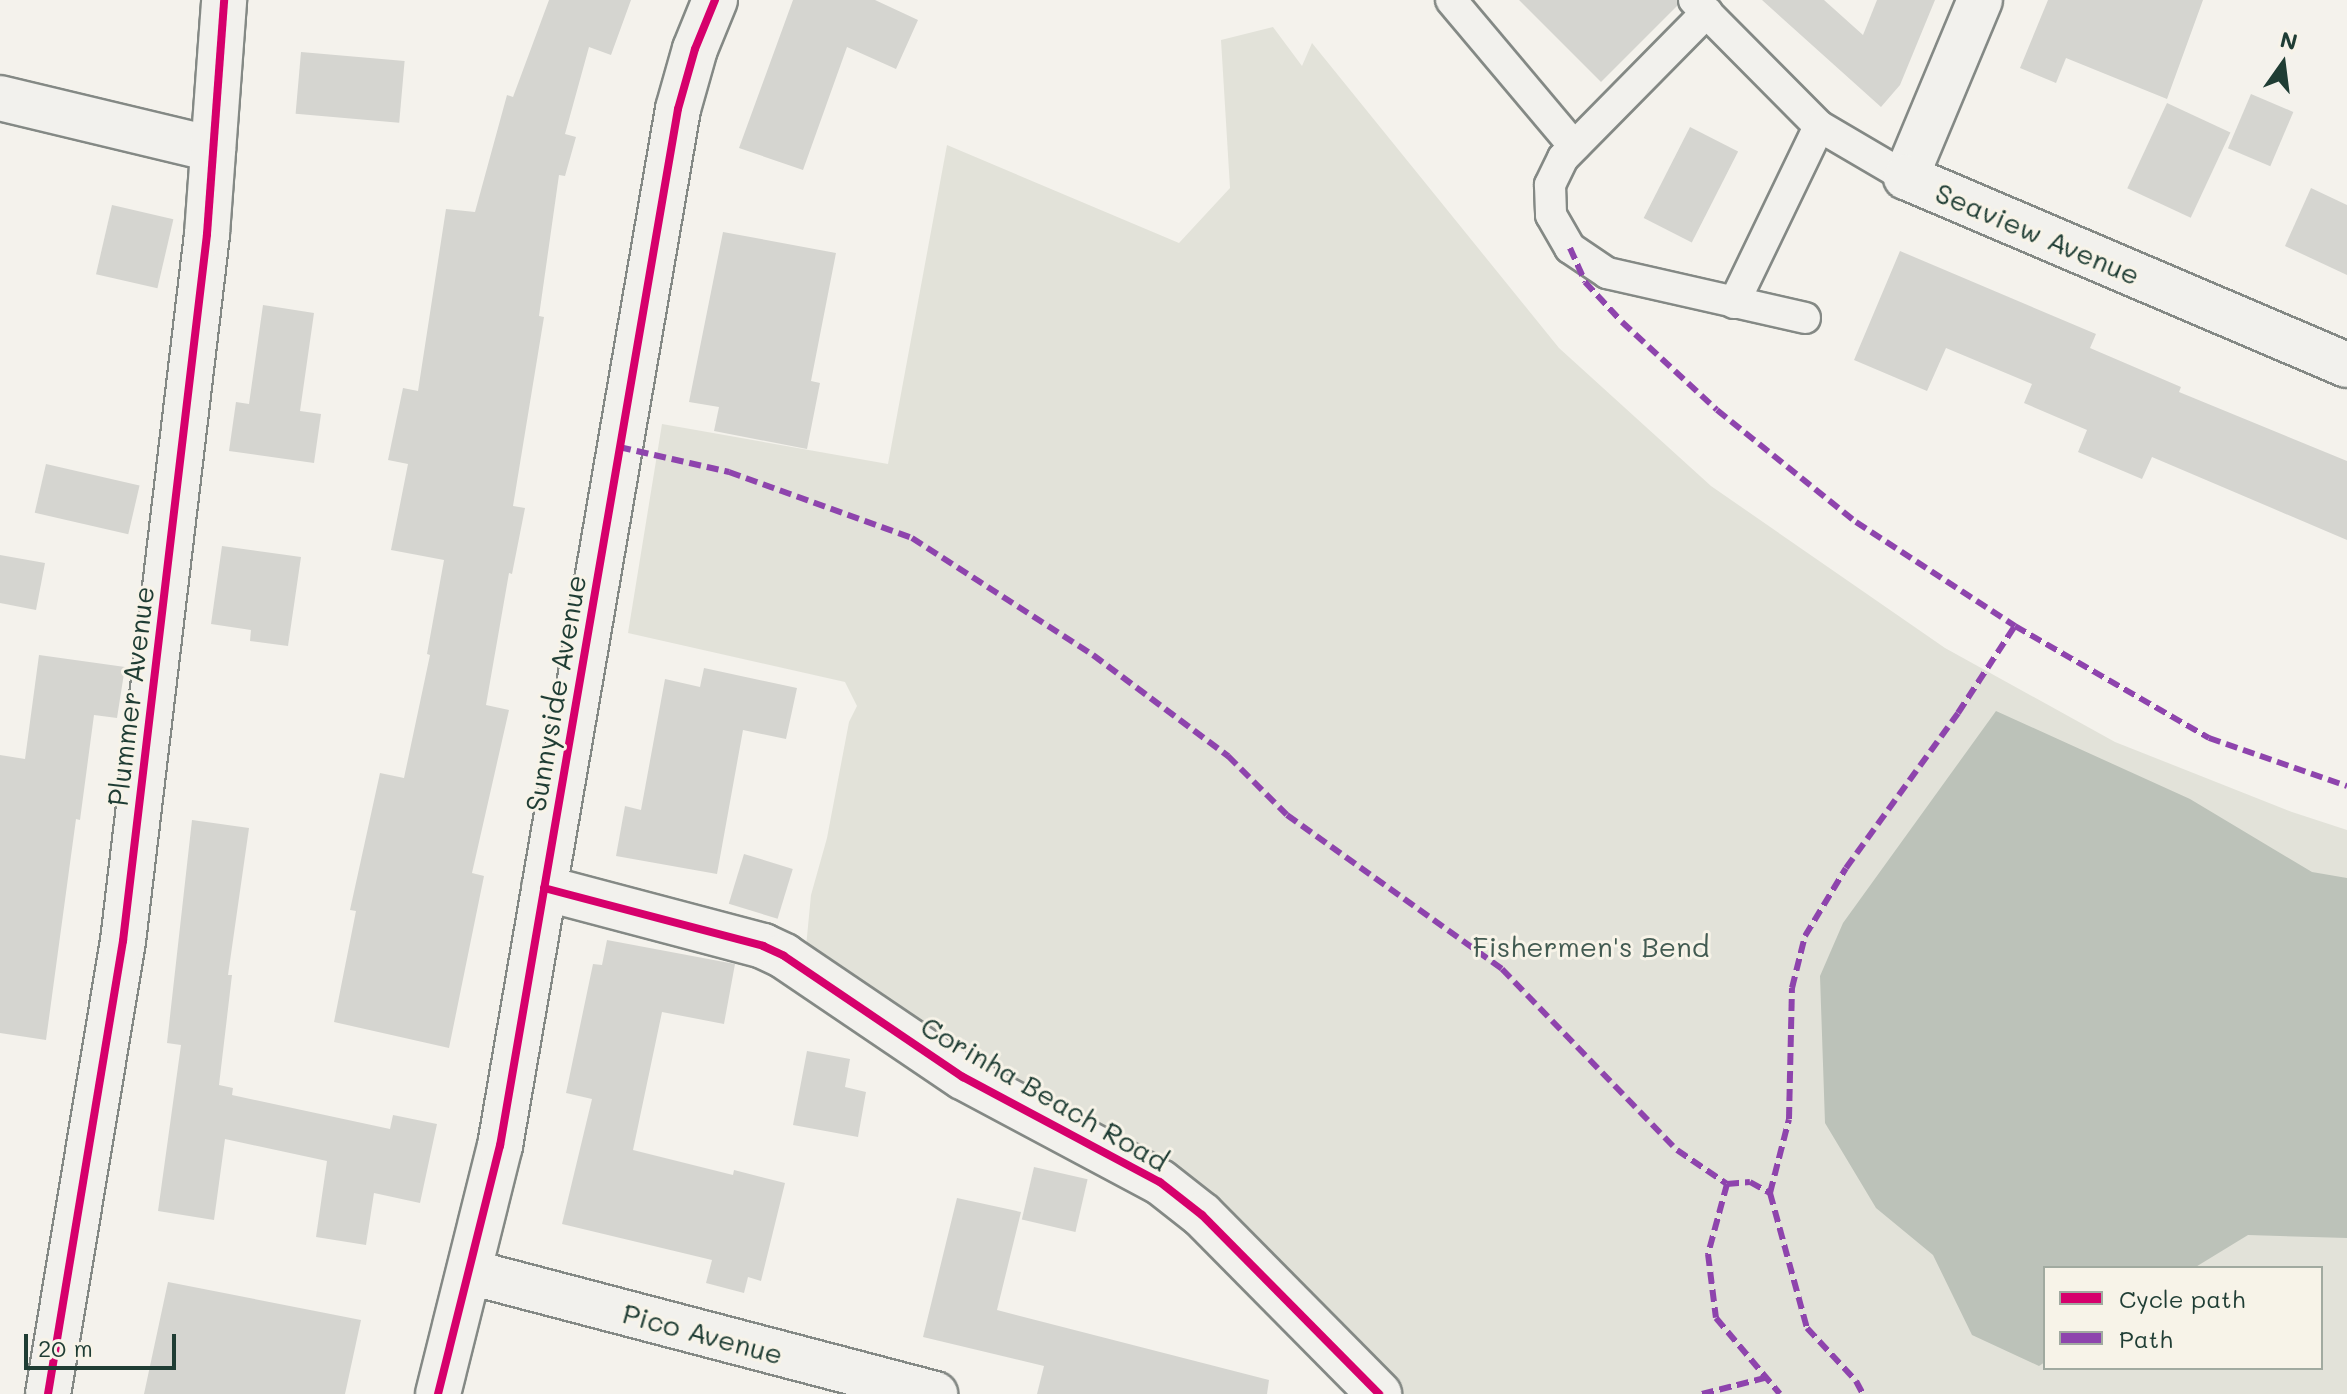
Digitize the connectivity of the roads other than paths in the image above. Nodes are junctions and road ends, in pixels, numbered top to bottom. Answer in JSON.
{"nodes":[{"id":1,"x":224,"y":0,"type":"edge"},
{"id":2,"x":715,"y":0,"type":"edge"},
{"id":3,"x":1451,"y":0,"type":"edge"},
{"id":4,"x":1980,"y":0,"type":"edge"},
{"id":5,"x":1700,"y":6,"type":"edge"},
{"id":6,"x":0,"y":98,"type":"edge"},
{"id":7,"x":1819,"y":126,"type":"junction"},
{"id":8,"x":1574,"y":146,"type":"junction"},
{"id":9,"x":213,"y":149,"type":"junction"},
{"id":10,"x":1906,"y":177,"type":"junction"},
{"id":11,"x":1734,"y":303,"type":"junction"},
{"id":12,"x":1805,"y":318,"type":"dead end"},
{"id":13,"x":2347,"y":365,"type":"edge"},
{"id":14,"x":544,"y":888,"type":"junction"},
{"id":15,"x":470,"y":1272,"type":"junction"},
{"id":16,"x":48,"y":1394,"type":"edge"},
{"id":17,"x":438,"y":1394,"type":"edge"},
{"id":18,"x":935,"y":1394,"type":"edge"},
{"id":19,"x":1379,"y":1394,"type":"edge"}],
"edges":[{"from":1,"to":9,"type":"street","name":"Plummer Avenue"},
{"from":2,"to":14,"type":"street","name":"Sunnyside Avenue"},
{"from":3,"to":8,"type":"lane"},
{"from":4,"to":10,"type":"street","name":"Seaview Avenue"},
{"from":5,"to":7,"type":"lane"},
{"from":5,"to":8,"type":"lane"},
{"from":6,"to":9,"type":"street"},
{"from":7,"to":10,"type":"lane"},
{"from":7,"to":11,"type":"lane"},
{"from":8,"to":11,"type":"lane"},
{"from":9,"to":16,"type":"street","name":"Plummer Avenue"},
{"from":10,"to":13,"type":"street","name":"Seaview Avenue"},
{"from":11,"to":12,"type":"lane"},
{"from":14,"to":15,"type":"street","name":"Sunnyside Avenue"},
{"from":14,"to":19,"type":"street","name":"Corinha Beach Road"},
{"from":15,"to":17,"type":"street","name":"Sunnyside Avenue"},
{"from":15,"to":18,"type":"street","name":"Pico Avenue"}]}
